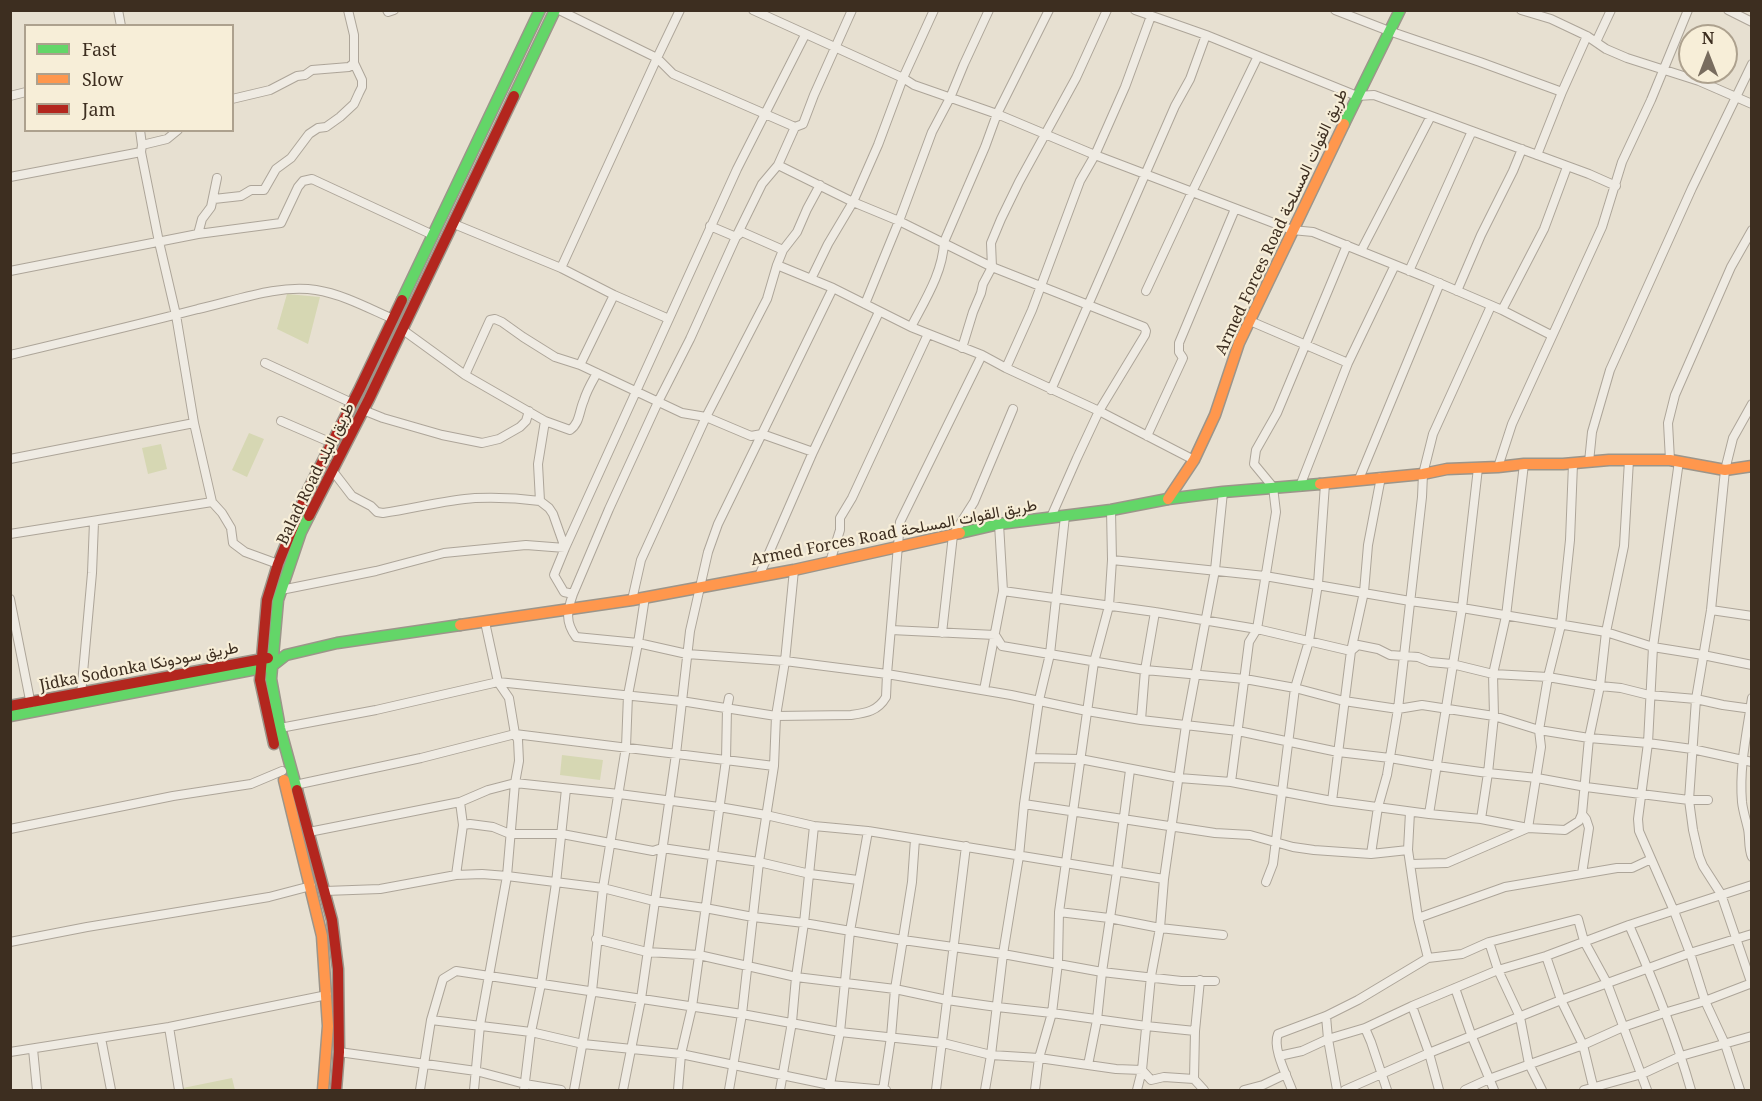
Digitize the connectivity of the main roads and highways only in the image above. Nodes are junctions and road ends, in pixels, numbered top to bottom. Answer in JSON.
{"nodes":[{"id":1,"x":540,"y":10,"type":"edge"},
{"id":2,"x":557,"y":10,"type":"edge"},
{"id":3,"x":1400,"y":10,"type":"edge"},
{"id":4,"x":1752,"y":466,"type":"edge"},
{"id":5,"x":1168,"y":499,"type":"junction"},
{"id":6,"x":267,"y":662,"type":"junction"},
{"id":7,"x":10,"y":706,"type":"edge"},
{"id":8,"x":31,"y":707,"type":"junction"},
{"id":9,"x":10,"y":716,"type":"edge"},
{"id":10,"x":321,"y":1090,"type":"edge"},
{"id":11,"x":336,"y":1090,"type":"edge"}],
"edges":[{"from":1,"to":6,"type":"main road","name":"Balad Road طريق البلد"},
{"from":2,"to":6,"type":"main road","name":"Balad Road طريق البلد"},
{"from":3,"to":5,"type":"main road","name":"Armed Forces Road طريق القوات المسلحة"},
{"from":4,"to":5,"type":"main road"},
{"from":5,"to":6,"type":"main road","name":"Armed Forces Road طريق القوات المسلحة"},
{"from":6,"to":8,"type":"main road","name":"Jidka Sodonka طريق سودونكا"},
{"from":6,"to":10,"type":"main road","name":"Balad Road طريق البلد"},
{"from":6,"to":11,"type":"main road","name":"Balad Road طريق البلد"},
{"from":7,"to":8,"type":"main road","name":"Jidka Sodonka طريق سودونكا"},
{"from":8,"to":9,"type":"main road","name":"Jidka Sodonka طريق سودونكا"}]}
